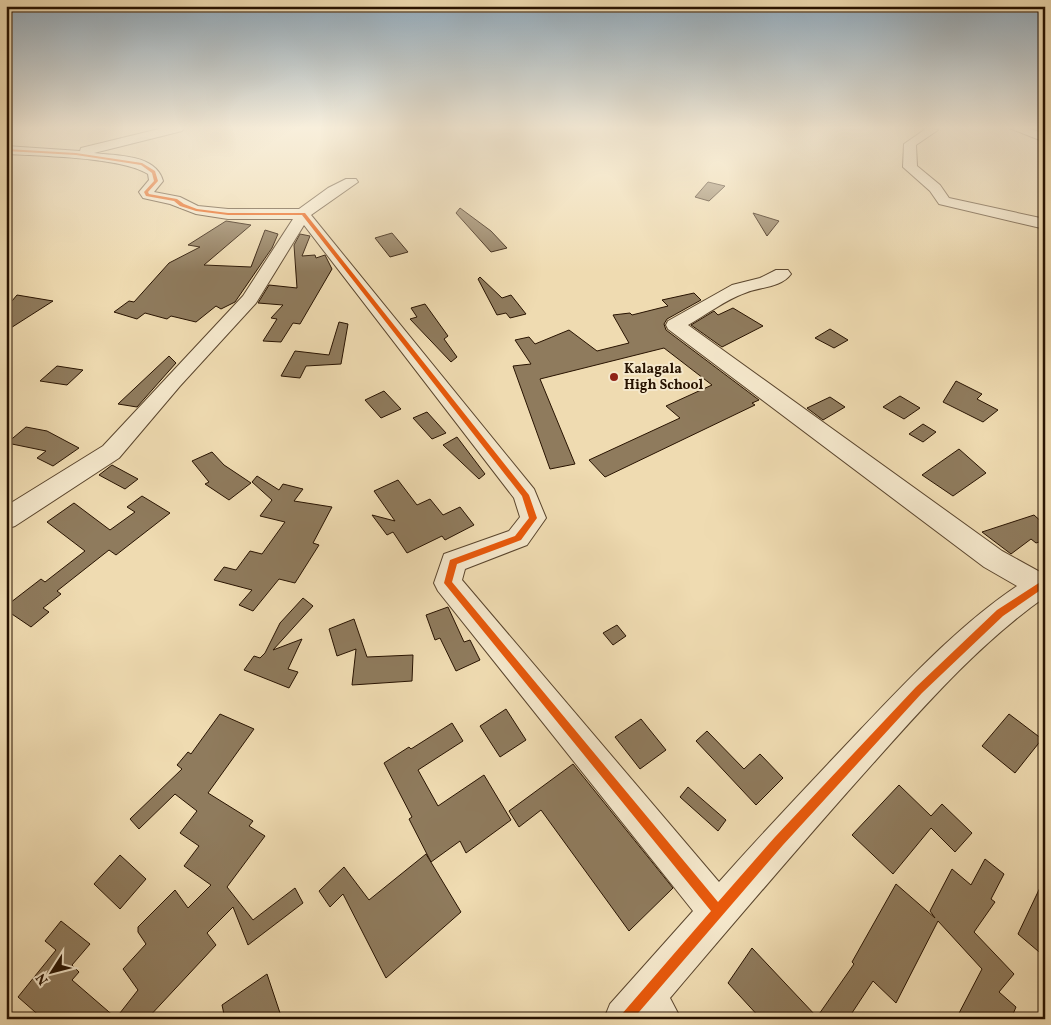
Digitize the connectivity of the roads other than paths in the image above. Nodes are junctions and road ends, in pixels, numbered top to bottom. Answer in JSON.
{"nodes":[{"id":1,"x":155,"y":176,"type":"edge"},
{"id":2,"x":921,"y":176,"type":"edge"},
{"id":3,"x":351,"y":182,"type":"dead end"},
{"id":4,"x":303,"y":214,"type":"junction"},
{"id":5,"x":1045,"y":224,"type":"edge"},
{"id":6,"x":782,"y":274,"type":"dead end"},
{"id":7,"x":6,"y":519,"type":"edge"},
{"id":8,"x":1042,"y":583,"type":"edge"},
{"id":9,"x":718,"y":910,"type":"junction"},
{"id":10,"x":643,"y":1011,"type":"edge"}],
"edges":[{"from":1,"to":4,"type":"street"},
{"from":2,"to":5,"type":"street"},
{"from":3,"to":4,"type":"street"},
{"from":4,"to":7,"type":"street"},
{"from":4,"to":9,"type":"street"},
{"from":6,"to":8,"type":"street"},
{"from":8,"to":9,"type":"street"},
{"from":9,"to":10,"type":"street"}]}
